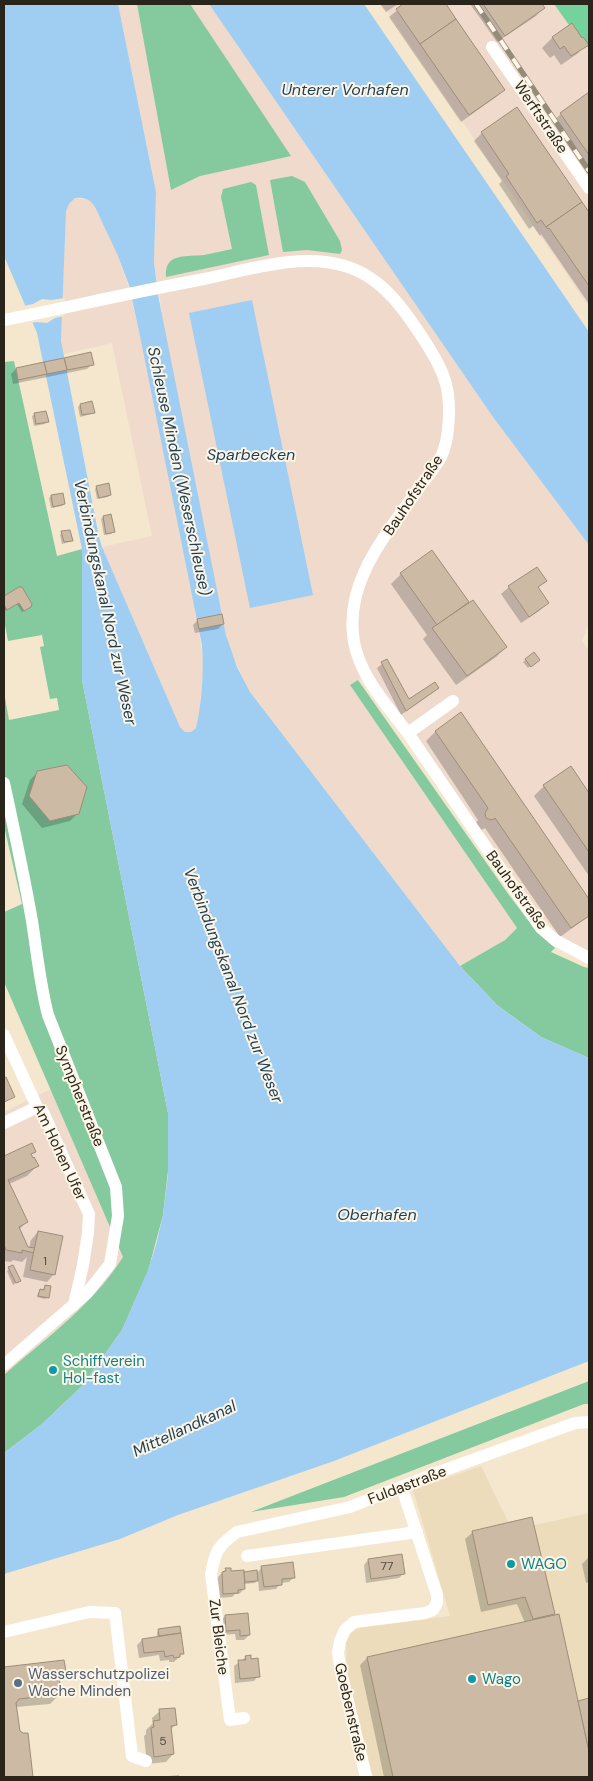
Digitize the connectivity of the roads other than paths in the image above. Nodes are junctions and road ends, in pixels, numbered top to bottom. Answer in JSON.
{"nodes":[{"id":1,"x":492,"y":47,"type":"dead end"},
{"id":2,"x":589,"y":188,"type":"edge"},
{"id":3,"x":9,"y":319,"type":"edge"},
{"id":4,"x":453,"y":701,"type":"dead end"},
{"id":5,"x":408,"y":733,"type":"junction"},
{"id":6,"x":4,"y":783,"type":"edge"},
{"id":7,"x":589,"y":958,"type":"edge"},
{"id":8,"x":4,"y":1035,"type":"edge"},
{"id":9,"x":38,"y":1107,"type":"junction"},
{"id":10,"x":4,"y":1123,"type":"edge"},
{"id":11,"x":74,"y":1305,"type":"junction"},
{"id":12,"x":4,"y":1365,"type":"edge"},
{"id":13,"x":589,"y":1422,"type":"edge"},
{"id":14,"x":402,"y":1488,"type":"junction"},
{"id":15,"x":417,"y":1532,"type":"junction"},
{"id":16,"x":223,"y":1542,"type":"joint"},
{"id":17,"x":247,"y":1556,"type":"dead end"},
{"id":18,"x":4,"y":1632,"type":"edge"},
{"id":19,"x":244,"y":1718,"type":"dead end"},
{"id":20,"x":146,"y":1761,"type":"dead end"},
{"id":21,"x":366,"y":1777,"type":"edge"}],
"edges":[{"from":1,"to":2,"type":"street","name":"Werftstraße"},
{"from":3,"to":5,"type":"street","name":"Bauhofstraße"},
{"from":4,"to":5,"type":"street"},
{"from":5,"to":7,"type":"street","name":"Bauhofstraße"},
{"from":6,"to":11,"type":"street","name":"Sympherstraße"},
{"from":8,"to":9,"type":"street","name":"Am Hohen Ufer"},
{"from":9,"to":10,"type":"street"},
{"from":9,"to":11,"type":"street","name":"Am Hohen Ufer"},
{"from":11,"to":12,"type":"street","name":"Sympherstraße"},
{"from":13,"to":14,"type":"street","name":"Fuldastraße"},
{"from":14,"to":15,"type":"street","name":"Goebenstraße"},
{"from":14,"to":16,"type":"street","name":"Fuldastraße"},
{"from":15,"to":17,"type":"street"},
{"from":15,"to":21,"type":"street","name":"Goebenstraße"},
{"from":16,"to":19,"type":"street","name":"Zur Bleiche"},
{"from":18,"to":20,"type":"street"}]}
